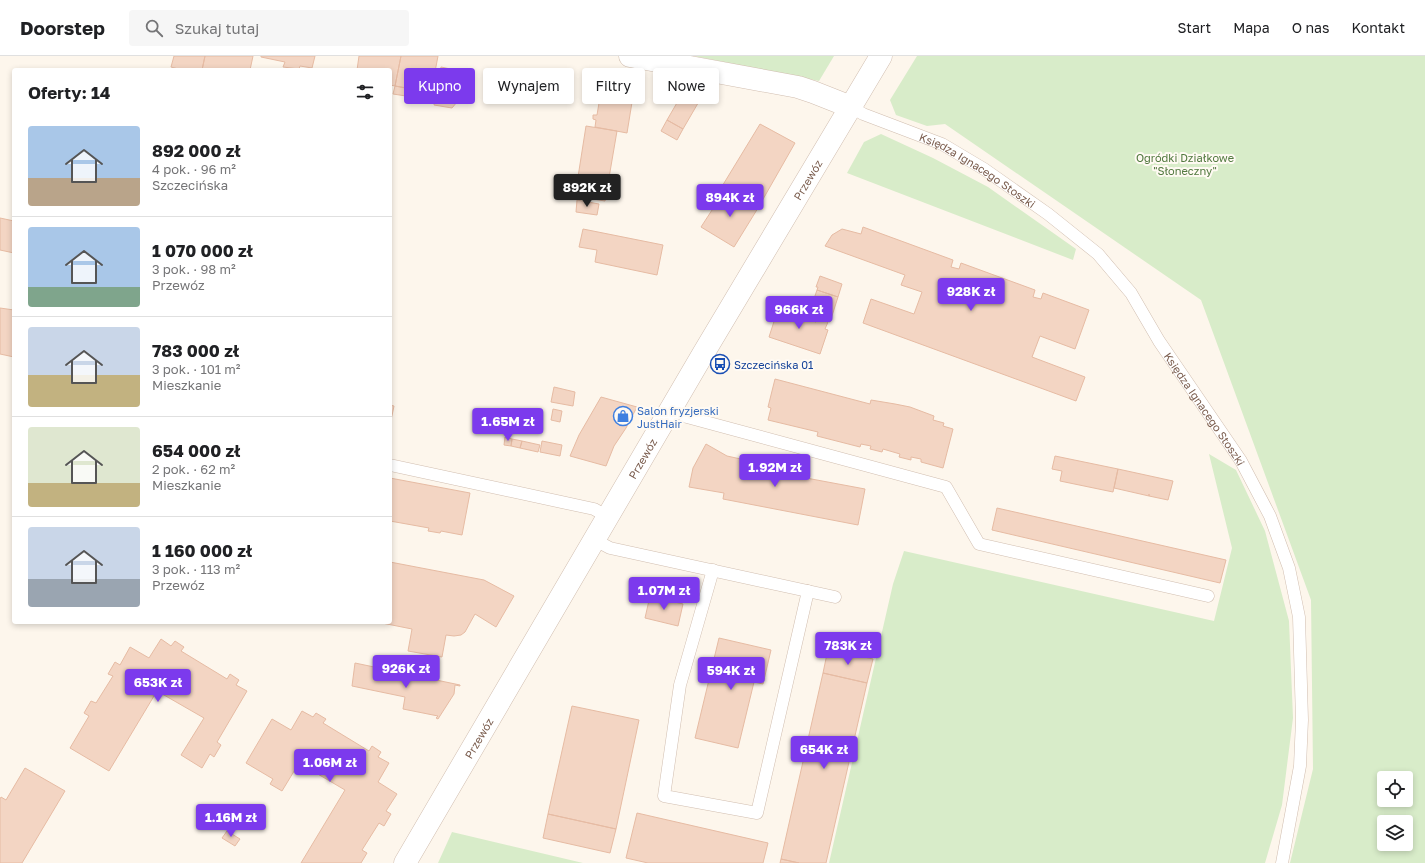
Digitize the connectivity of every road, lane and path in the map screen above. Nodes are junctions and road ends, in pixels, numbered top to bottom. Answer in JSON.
{"nodes":[{"id":1,"x":630,"y":56,"type":"edge"},
{"id":2,"x":881,"y":56,"type":"edge"},
{"id":3,"x":851,"y":107,"type":"junction"},
{"id":4,"x":672,"y":408,"type":"junction"},
{"id":5,"x":392,"y":465,"type":"edge"},
{"id":6,"x":608,"y":517,"type":"junction"},
{"id":7,"x":595,"y":540,"type":"junction"},
{"id":8,"x":713,"y":570,"type":"junction"},
{"id":9,"x":808,"y":591,"type":"junction"},
{"id":10,"x":835,"y":596,"type":"dead end"},
{"id":11,"x":1208,"y":596,"type":"dead end"},
{"id":12,"x":405,"y":863,"type":"edge"},
{"id":13,"x":1282,"y":863,"type":"edge"}],
"edges":[{"from":1,"to":3,"type":"street"},
{"from":2,"to":3,"type":"street","name":"Przewóz"},
{"from":3,"to":4,"type":"street","name":"Przewóz"},
{"from":3,"to":13,"type":"lane","name":"Księdza Ignacego Stoszki"},
{"from":4,"to":6,"type":"street","name":"Przewóz"},
{"from":4,"to":11,"type":"lane"},
{"from":5,"to":6,"type":"lane"},
{"from":6,"to":7,"type":"street","name":"Przewóz"},
{"from":7,"to":8,"type":"lane"},
{"from":7,"to":12,"type":"street","name":"Przewóz"},
{"from":8,"to":9,"type":"lane"},
{"from":8,"to":9,"type":"lane"},
{"from":9,"to":10,"type":"lane"}]}
